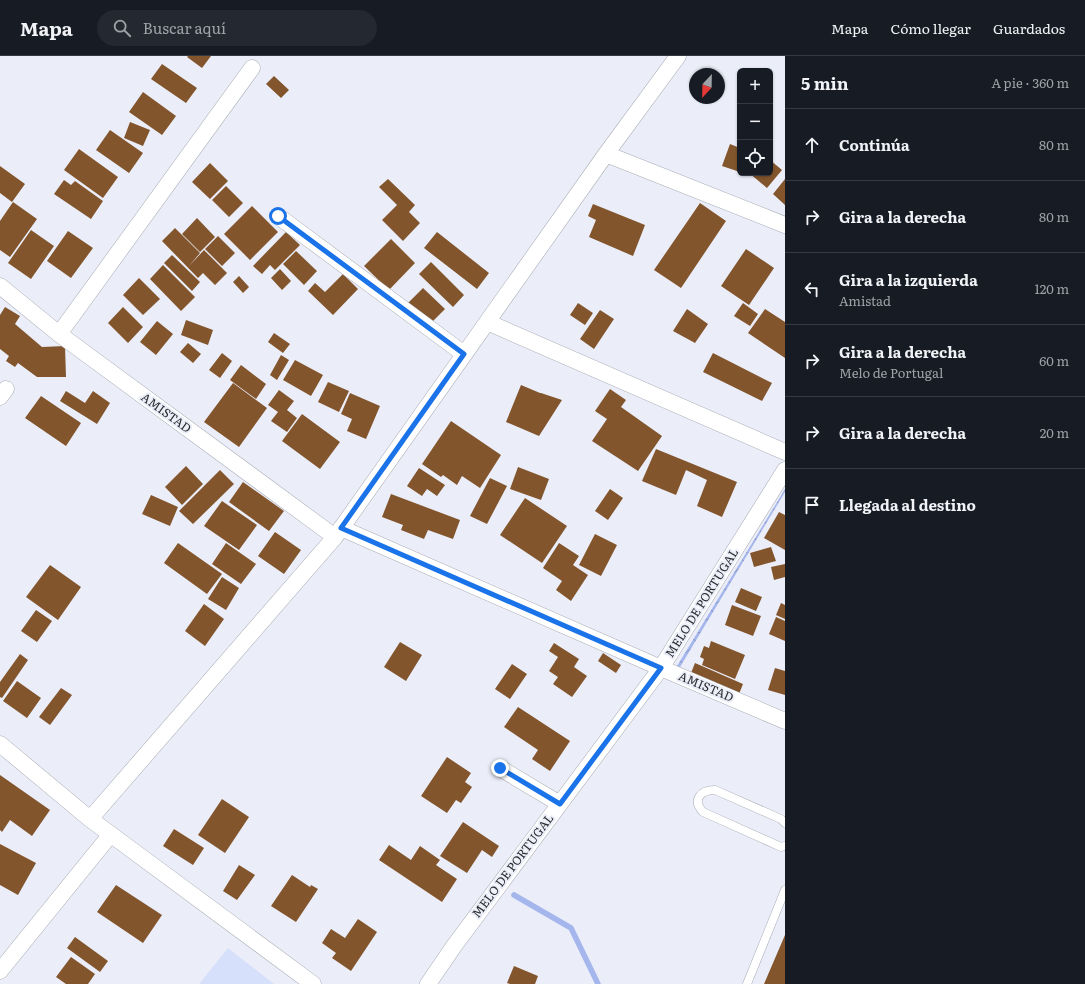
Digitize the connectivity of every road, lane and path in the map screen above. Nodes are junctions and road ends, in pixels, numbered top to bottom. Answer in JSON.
{"nodes":[{"id":1,"x":678,"y":56,"type":"edge"},
{"id":2,"x":252,"y":68,"type":"dead end"},
{"id":3,"x":606,"y":154,"type":"junction"},
{"id":4,"x":278,"y":216,"type":"dead end"},
{"id":5,"x":785,"y":225,"type":"edge"},
{"id":6,"x":0,"y":286,"type":"edge"},
{"id":7,"x":487,"y":322,"type":"junction"},
{"id":8,"x":59,"y":334,"type":"junction"},
{"id":9,"x":464,"y":354,"type":"junction"},
{"id":10,"x":785,"y":452,"type":"edge"},
{"id":11,"x":785,"y":470,"type":"edge"},
{"id":12,"x":338,"y":532,"type":"junction"},
{"id":13,"x":661,"y":668,"type":"junction"},
{"id":14,"x":785,"y":721,"type":"edge"},
{"id":15,"x":0,"y":744,"type":"edge"},
{"id":16,"x":500,"y":768,"type":"dead end"},
{"id":17,"x":560,"y":804,"type":"junction"},
{"id":18,"x":90,"y":819,"type":"junction"},
{"id":19,"x":785,"y":823,"type":"edge"},
{"id":20,"x":111,"y":834,"type":"junction"},
{"id":21,"x":785,"y":846,"type":"edge"},
{"id":22,"x":785,"y":890,"type":"edge"},
{"id":23,"x":0,"y":971,"type":"edge"},
{"id":24,"x":313,"y":984,"type":"edge"},
{"id":25,"x":428,"y":984,"type":"edge"},
{"id":26,"x":747,"y":984,"type":"edge"}],
"edges":[{"from":1,"to":3,"type":"street"},
{"from":2,"to":8,"type":"street"},
{"from":3,"to":5,"type":"street"},
{"from":3,"to":7,"type":"street"},
{"from":4,"to":9,"type":"street"},
{"from":6,"to":8,"type":"street","name":"AMISTAD"},
{"from":7,"to":9,"type":"street"},
{"from":7,"to":10,"type":"street"},
{"from":8,"to":12,"type":"street","name":"AMISTAD"},
{"from":9,"to":12,"type":"street"},
{"from":11,"to":13,"type":"street","name":"MELO DE PORTUGAL"},
{"from":12,"to":13,"type":"street","name":"AMISTAD"},
{"from":12,"to":18,"type":"street"},
{"from":13,"to":14,"type":"street","name":"AMISTAD"},
{"from":13,"to":17,"type":"street","name":"MELO DE PORTUGAL"},
{"from":15,"to":18,"type":"street"},
{"from":16,"to":17,"type":"street"},
{"from":17,"to":25,"type":"street","name":"MELO DE PORTUGAL"},
{"from":18,"to":20,"type":"street"},
{"from":19,"to":21,"type":"lane"},
{"from":20,"to":23,"type":"street"},
{"from":20,"to":24,"type":"street"},
{"from":22,"to":26,"type":"lane"}]}
